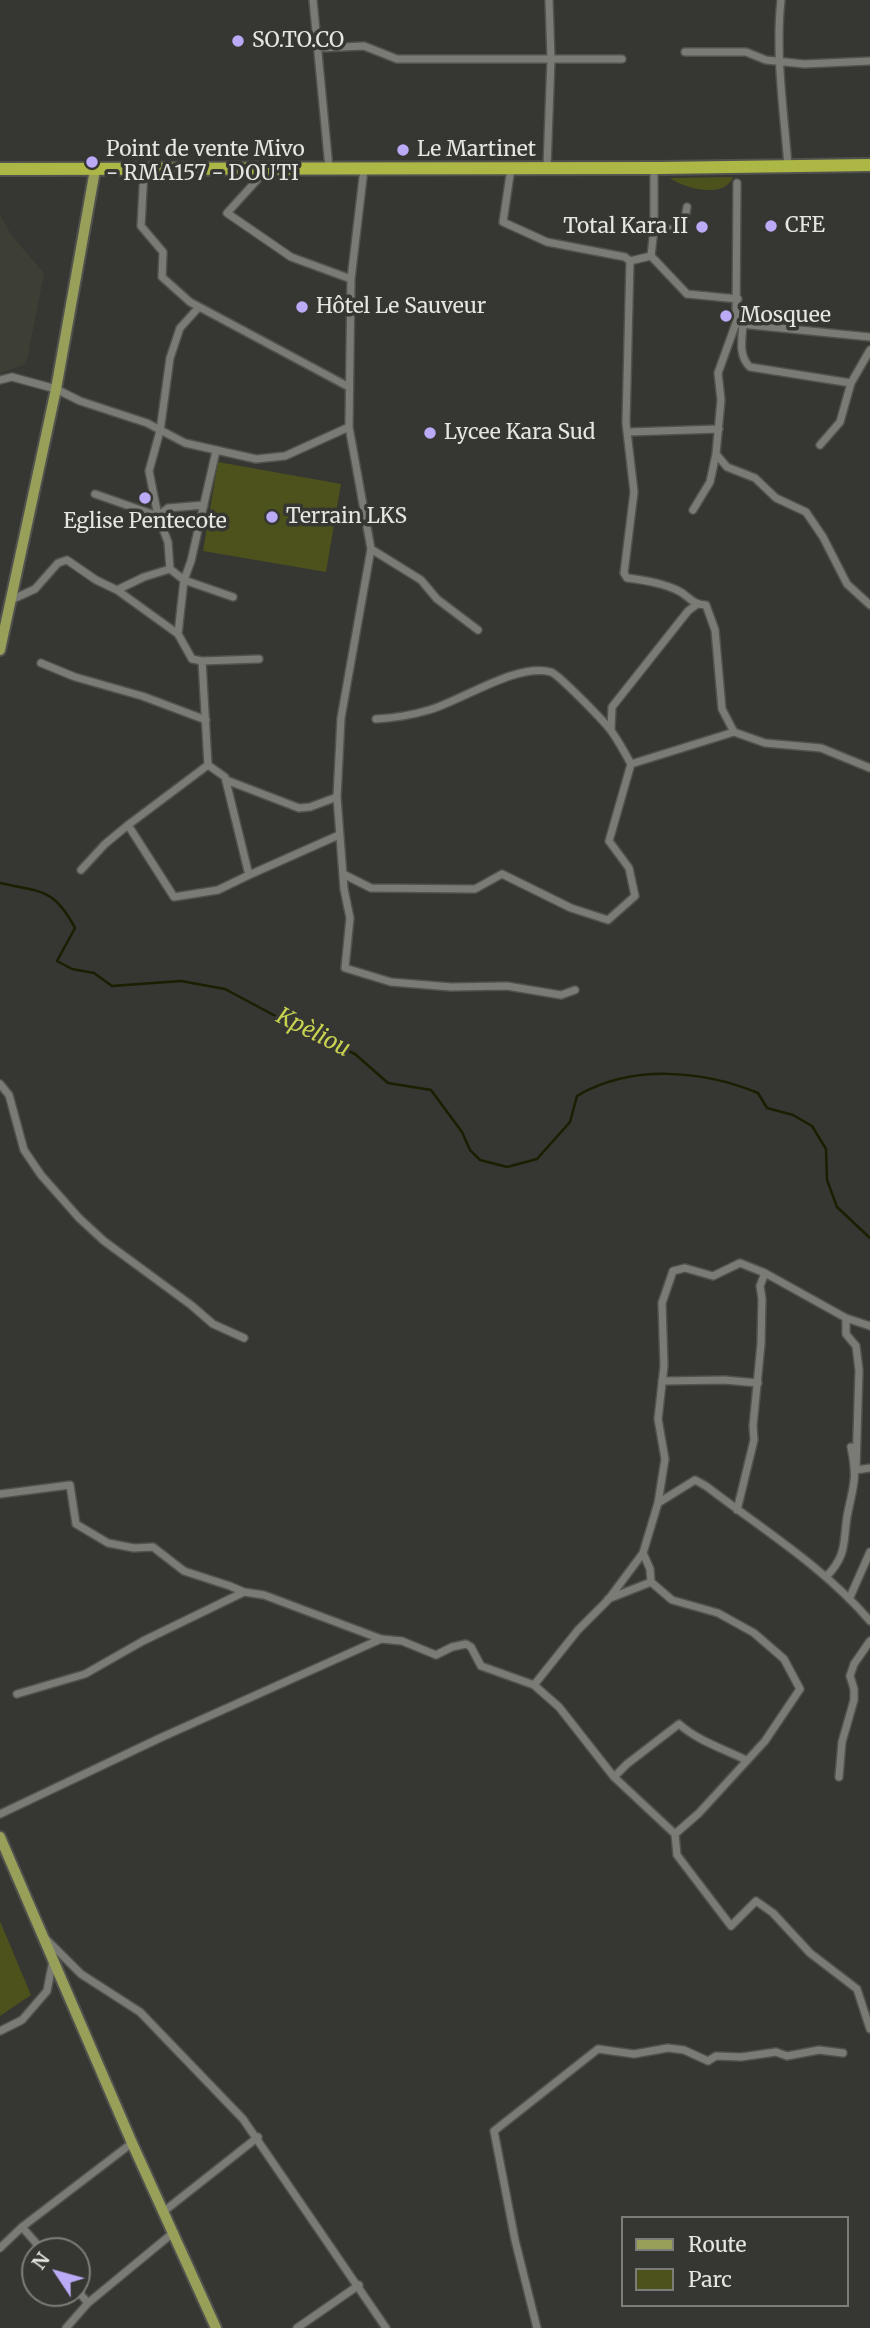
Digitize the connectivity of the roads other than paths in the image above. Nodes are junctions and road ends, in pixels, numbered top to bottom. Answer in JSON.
{"nodes":[{"id":1,"x":313,"y":0,"type":"edge"},
{"id":2,"x":549,"y":0,"type":"edge"},
{"id":3,"x":781,"y":0,"type":"edge"},
{"id":4,"x":318,"y":48,"type":"junction"},
{"id":5,"x":685,"y":52,"type":"dead end"},
{"id":6,"x":551,"y":59,"type":"junction"},
{"id":7,"x":622,"y":59,"type":"dead end"},
{"id":8,"x":870,"y":61,"type":"edge"},
{"id":9,"x":781,"y":62,"type":"junction"},
{"id":10,"x":870,"y":165,"type":"edge"},
{"id":11,"x":788,"y":166,"type":"junction"},
{"id":12,"x":511,"y":167,"type":"junction"},
{"id":13,"x":547,"y":167,"type":"junction"},
{"id":14,"x":268,"y":168,"type":"junction"},
{"id":15,"x":654,"y":168,"type":"junction"},
{"id":16,"x":0,"y":169,"type":"edge"},
{"id":17,"x":329,"y":169,"type":"junction"},
{"id":18,"x":364,"y":169,"type":"junction"},
{"id":19,"x":94,"y":170,"type":"junction"},
{"id":20,"x":144,"y":170,"type":"junction"},
{"id":21,"x":737,"y":183,"type":"dead end"},
{"id":22,"x":687,"y":207,"type":"dead end"},
{"id":23,"x":654,"y":229,"type":"junction"},
{"id":24,"x":652,"y":256,"type":"junction"},
{"id":25,"x":630,"y":261,"type":"junction"},
{"id":26,"x":351,"y":279,"type":"junction"},
{"id":27,"x":738,"y":299,"type":"junction"},
{"id":28,"x":199,"y":307,"type":"junction"},
{"id":29,"x":740,"y":323,"type":"junction"},
{"id":30,"x":870,"y":337,"type":"edge"},
{"id":31,"x":870,"y":350,"type":"edge"},
{"id":32,"x":0,"y":380,"type":"edge"},
{"id":33,"x":851,"y":383,"type":"junction"},
{"id":34,"x":349,"y":387,"type":"junction"},
{"id":35,"x":56,"y":388,"type":"junction"},
{"id":36,"x":349,"y":427,"type":"junction"},
{"id":37,"x":719,"y":429,"type":"junction"},
{"id":38,"x":160,"y":431,"type":"junction"},
{"id":39,"x":628,"y":432,"type":"junction"},
{"id":40,"x":820,"y":444,"type":"dead end"},
{"id":41,"x":215,"y":451,"type":"junction"},
{"id":42,"x":716,"y":454,"type":"junction"},
{"id":43,"x":95,"y":494,"type":"dead end"},
{"id":44,"x":204,"y":505,"type":"junction"},
{"id":45,"x":693,"y":510,"type":"dead end"},
{"id":46,"x":158,"y":516,"type":"junction"},
{"id":47,"x":371,"y":549,"type":"junction"},
{"id":48,"x":170,"y":569,"type":"junction"},
{"id":49,"x":184,"y":580,"type":"junction"},
{"id":50,"x":117,"y":590,"type":"junction"},
{"id":51,"x":233,"y":597,"type":"dead end"},
{"id":52,"x":10,"y":600,"type":"junction"},
{"id":53,"x":696,"y":605,"type":"junction"},
{"id":54,"x":870,"y":605,"type":"edge"},
{"id":55,"x":478,"y":630,"type":"dead end"},
{"id":56,"x":178,"y":634,"type":"junction"},
{"id":57,"x":0,"y":650,"type":"edge"},
{"id":58,"x":259,"y":659,"type":"dead end"},
{"id":59,"x":202,"y":661,"type":"junction"},
{"id":60,"x":41,"y":663,"type":"dead end"},
{"id":61,"x":376,"y":719,"type":"dead end"},
{"id":62,"x":206,"y":720,"type":"junction"},
{"id":63,"x":611,"y":729,"type":"junction"},
{"id":64,"x":734,"y":732,"type":"junction"},
{"id":65,"x":631,"y":764,"type":"junction"},
{"id":66,"x":208,"y":765,"type":"junction"},
{"id":67,"x":870,"y":768,"type":"edge"},
{"id":68,"x":226,"y":780,"type":"junction"},
{"id":69,"x":337,"y":797,"type":"junction"},
{"id":70,"x":128,"y":825,"type":"junction"},
{"id":71,"x":339,"y":835,"type":"junction"},
{"id":72,"x":81,"y":870,"type":"dead end"},
{"id":73,"x":343,"y":874,"type":"junction"},
{"id":74,"x":249,"y":875,"type":"junction"},
{"id":75,"x":575,"y":990,"type":"dead end"},
{"id":76,"x":0,"y":1084,"type":"edge"},
{"id":77,"x":765,"y":1273,"type":"junction"},
{"id":78,"x":846,"y":1318,"type":"junction"},
{"id":79,"x":870,"y":1326,"type":"edge"},
{"id":80,"x":244,"y":1338,"type":"dead end"},
{"id":81,"x":662,"y":1381,"type":"junction"},
{"id":82,"x":758,"y":1383,"type":"junction"},
{"id":83,"x":850,"y":1447,"type":"dead end"},
{"id":84,"x":870,"y":1468,"type":"edge"},
{"id":85,"x":856,"y":1470,"type":"junction"},
{"id":86,"x":0,"y":1494,"type":"edge"},
{"id":87,"x":658,"y":1503,"type":"junction"},
{"id":88,"x":737,"y":1510,"type":"junction"},
{"id":89,"x":870,"y":1552,"type":"edge"},
{"id":90,"x":643,"y":1553,"type":"junction"},
{"id":91,"x":825,"y":1577,"type":"junction"},
{"id":92,"x":651,"y":1582,"type":"junction"},
{"id":93,"x":244,"y":1592,"type":"junction"},
{"id":94,"x":850,"y":1597,"type":"junction"},
{"id":95,"x":608,"y":1600,"type":"junction"},
{"id":96,"x":870,"y":1621,"type":"edge"},
{"id":97,"x":381,"y":1639,"type":"junction"},
{"id":98,"x":870,"y":1642,"type":"edge"},
{"id":99,"x":534,"y":1685,"type":"junction"},
{"id":100,"x":17,"y":1694,"type":"dead end"},
{"id":101,"x":746,"y":1760,"type":"junction"},
{"id":102,"x":614,"y":1777,"type":"junction"},
{"id":103,"x":839,"y":1777,"type":"dead end"},
{"id":104,"x":0,"y":1814,"type":"edge"},
{"id":105,"x":675,"y":1834,"type":"junction"},
{"id":106,"x":0,"y":1837,"type":"edge"},
{"id":107,"x":43,"y":1935,"type":"junction"},
{"id":108,"x":53,"y":1959,"type":"junction"},
{"id":109,"x":870,"y":2029,"type":"edge"},
{"id":110,"x":0,"y":2031,"type":"edge"},
{"id":111,"x":843,"y":2053,"type":"dead end"},
{"id":112,"x":258,"y":2137,"type":"junction"},
{"id":113,"x":132,"y":2143,"type":"junction"},
{"id":114,"x":163,"y":2212,"type":"junction"},
{"id":115,"x":22,"y":2227,"type":"junction"},
{"id":116,"x":174,"y":2232,"type":"junction"},
{"id":117,"x":31,"y":2237,"type":"edge"},
{"id":118,"x":0,"y":2248,"type":"edge"},
{"id":119,"x":359,"y":2285,"type":"junction"},
{"id":120,"x":91,"y":2301,"type":"edge"},
{"id":121,"x":84,"y":2307,"type":"edge"},
{"id":122,"x":66,"y":2328,"type":"edge"},
{"id":123,"x":216,"y":2328,"type":"edge"},
{"id":124,"x":298,"y":2328,"type":"edge"},
{"id":125,"x":386,"y":2328,"type":"edge"},
{"id":126,"x":537,"y":2328,"type":"edge"}],
"edges":[{"from":1,"to":4,"type":"street"},
{"from":2,"to":6,"type":"street"},
{"from":3,"to":9,"type":"street"},
{"from":4,"to":6,"type":"street"},
{"from":4,"to":17,"type":"street"},
{"from":5,"to":9,"type":"street"},
{"from":6,"to":7,"type":"street"},
{"from":6,"to":13,"type":"street"},
{"from":8,"to":9,"type":"street"},
{"from":9,"to":11,"type":"street"},
{"from":10,"to":11,"type":"highway"},
{"from":11,"to":15,"type":"highway"},
{"from":12,"to":13,"type":"highway"},
{"from":12,"to":18,"type":"highway"},
{"from":12,"to":25,"type":"street"},
{"from":13,"to":15,"type":"highway"},
{"from":14,"to":17,"type":"highway"},
{"from":14,"to":20,"type":"highway"},
{"from":14,"to":26,"type":"street"},
{"from":15,"to":23,"type":"street"},
{"from":16,"to":19,"type":"highway"},
{"from":17,"to":18,"type":"highway"},
{"from":18,"to":26,"type":"street"},
{"from":19,"to":20,"type":"highway"},
{"from":19,"to":35,"type":"main road"},
{"from":20,"to":28,"type":"street"},
{"from":21,"to":27,"type":"street"},
{"from":22,"to":23,"type":"street"},
{"from":23,"to":24,"type":"street"},
{"from":24,"to":25,"type":"street"},
{"from":24,"to":27,"type":"street"},
{"from":25,"to":39,"type":"street"},
{"from":26,"to":34,"type":"street"},
{"from":27,"to":29,"type":"street"},
{"from":28,"to":34,"type":"street"},
{"from":28,"to":38,"type":"street"},
{"from":29,"to":30,"type":"street"},
{"from":29,"to":33,"type":"street"},
{"from":29,"to":37,"type":"street"},
{"from":31,"to":33,"type":"street"},
{"from":32,"to":35,"type":"street"},
{"from":33,"to":40,"type":"street"},
{"from":34,"to":36,"type":"street"},
{"from":35,"to":38,"type":"street"},
{"from":35,"to":52,"type":"main road"},
{"from":36,"to":41,"type":"street"},
{"from":36,"to":47,"type":"street"},
{"from":37,"to":39,"type":"street"},
{"from":37,"to":42,"type":"street"},
{"from":38,"to":41,"type":"street"},
{"from":38,"to":46,"type":"street"},
{"from":39,"to":53,"type":"street"},
{"from":41,"to":44,"type":"street"},
{"from":42,"to":45,"type":"street"},
{"from":42,"to":54,"type":"street"},
{"from":43,"to":46,"type":"street"},
{"from":44,"to":46,"type":"street"},
{"from":44,"to":49,"type":"street"},
{"from":46,"to":48,"type":"street"},
{"from":47,"to":55,"type":"street"},
{"from":47,"to":69,"type":"street"},
{"from":48,"to":49,"type":"street"},
{"from":48,"to":50,"type":"street"},
{"from":49,"to":51,"type":"street"},
{"from":49,"to":56,"type":"street"},
{"from":50,"to":52,"type":"street"},
{"from":50,"to":56,"type":"street"},
{"from":52,"to":57,"type":"main road"},
{"from":53,"to":63,"type":"street"},
{"from":53,"to":64,"type":"street"},
{"from":56,"to":59,"type":"street"},
{"from":58,"to":59,"type":"street"},
{"from":59,"to":62,"type":"street"},
{"from":60,"to":62,"type":"street"},
{"from":61,"to":63,"type":"street"},
{"from":62,"to":66,"type":"street"},
{"from":63,"to":65,"type":"street"},
{"from":64,"to":65,"type":"street"},
{"from":64,"to":67,"type":"street"},
{"from":65,"to":73,"type":"street"},
{"from":66,"to":68,"type":"street"},
{"from":66,"to":70,"type":"street"},
{"from":68,"to":69,"type":"street"},
{"from":68,"to":74,"type":"street"},
{"from":69,"to":71,"type":"street"},
{"from":70,"to":72,"type":"street"},
{"from":70,"to":74,"type":"street"},
{"from":71,"to":73,"type":"street"},
{"from":71,"to":74,"type":"street"},
{"from":73,"to":75,"type":"street"},
{"from":76,"to":80,"type":"street"},
{"from":77,"to":78,"type":"street"},
{"from":77,"to":81,"type":"street"},
{"from":77,"to":82,"type":"street"},
{"from":78,"to":79,"type":"street"},
{"from":78,"to":85,"type":"street"},
{"from":81,"to":82,"type":"street"},
{"from":81,"to":87,"type":"street"},
{"from":82,"to":88,"type":"street"},
{"from":83,"to":85,"type":"street"},
{"from":84,"to":85,"type":"street"},
{"from":85,"to":91,"type":"street"},
{"from":86,"to":93,"type":"street"},
{"from":87,"to":88,"type":"street"},
{"from":87,"to":90,"type":"street"},
{"from":88,"to":91,"type":"street"},
{"from":89,"to":94,"type":"street"},
{"from":90,"to":92,"type":"street"},
{"from":90,"to":95,"type":"street"},
{"from":91,"to":94,"type":"street"},
{"from":92,"to":95,"type":"street"},
{"from":92,"to":101,"type":"street"},
{"from":93,"to":97,"type":"street"},
{"from":93,"to":100,"type":"street"},
{"from":94,"to":96,"type":"street"},
{"from":95,"to":99,"type":"street"},
{"from":97,"to":99,"type":"street"},
{"from":97,"to":104,"type":"street"},
{"from":98,"to":103,"type":"street"},
{"from":99,"to":102,"type":"street"},
{"from":101,"to":102,"type":"street"},
{"from":101,"to":105,"type":"street"},
{"from":102,"to":105,"type":"street"},
{"from":105,"to":109,"type":"street"},
{"from":106,"to":107,"type":"main road"},
{"from":107,"to":108,"type":"main road"},
{"from":107,"to":112,"type":"street"},
{"from":108,"to":110,"type":"street"},
{"from":108,"to":113,"type":"main road"},
{"from":111,"to":126,"type":"street"},
{"from":112,"to":114,"type":"street"},
{"from":112,"to":119,"type":"street"},
{"from":113,"to":114,"type":"main road"},
{"from":113,"to":115,"type":"street"},
{"from":114,"to":116,"type":"main road"},
{"from":115,"to":117,"type":"street"},
{"from":115,"to":118,"type":"street"},
{"from":116,"to":120,"type":"street"},
{"from":116,"to":123,"type":"main road"},
{"from":119,"to":124,"type":"street"},
{"from":119,"to":125,"type":"street"},
{"from":121,"to":122,"type":"street"}]}
